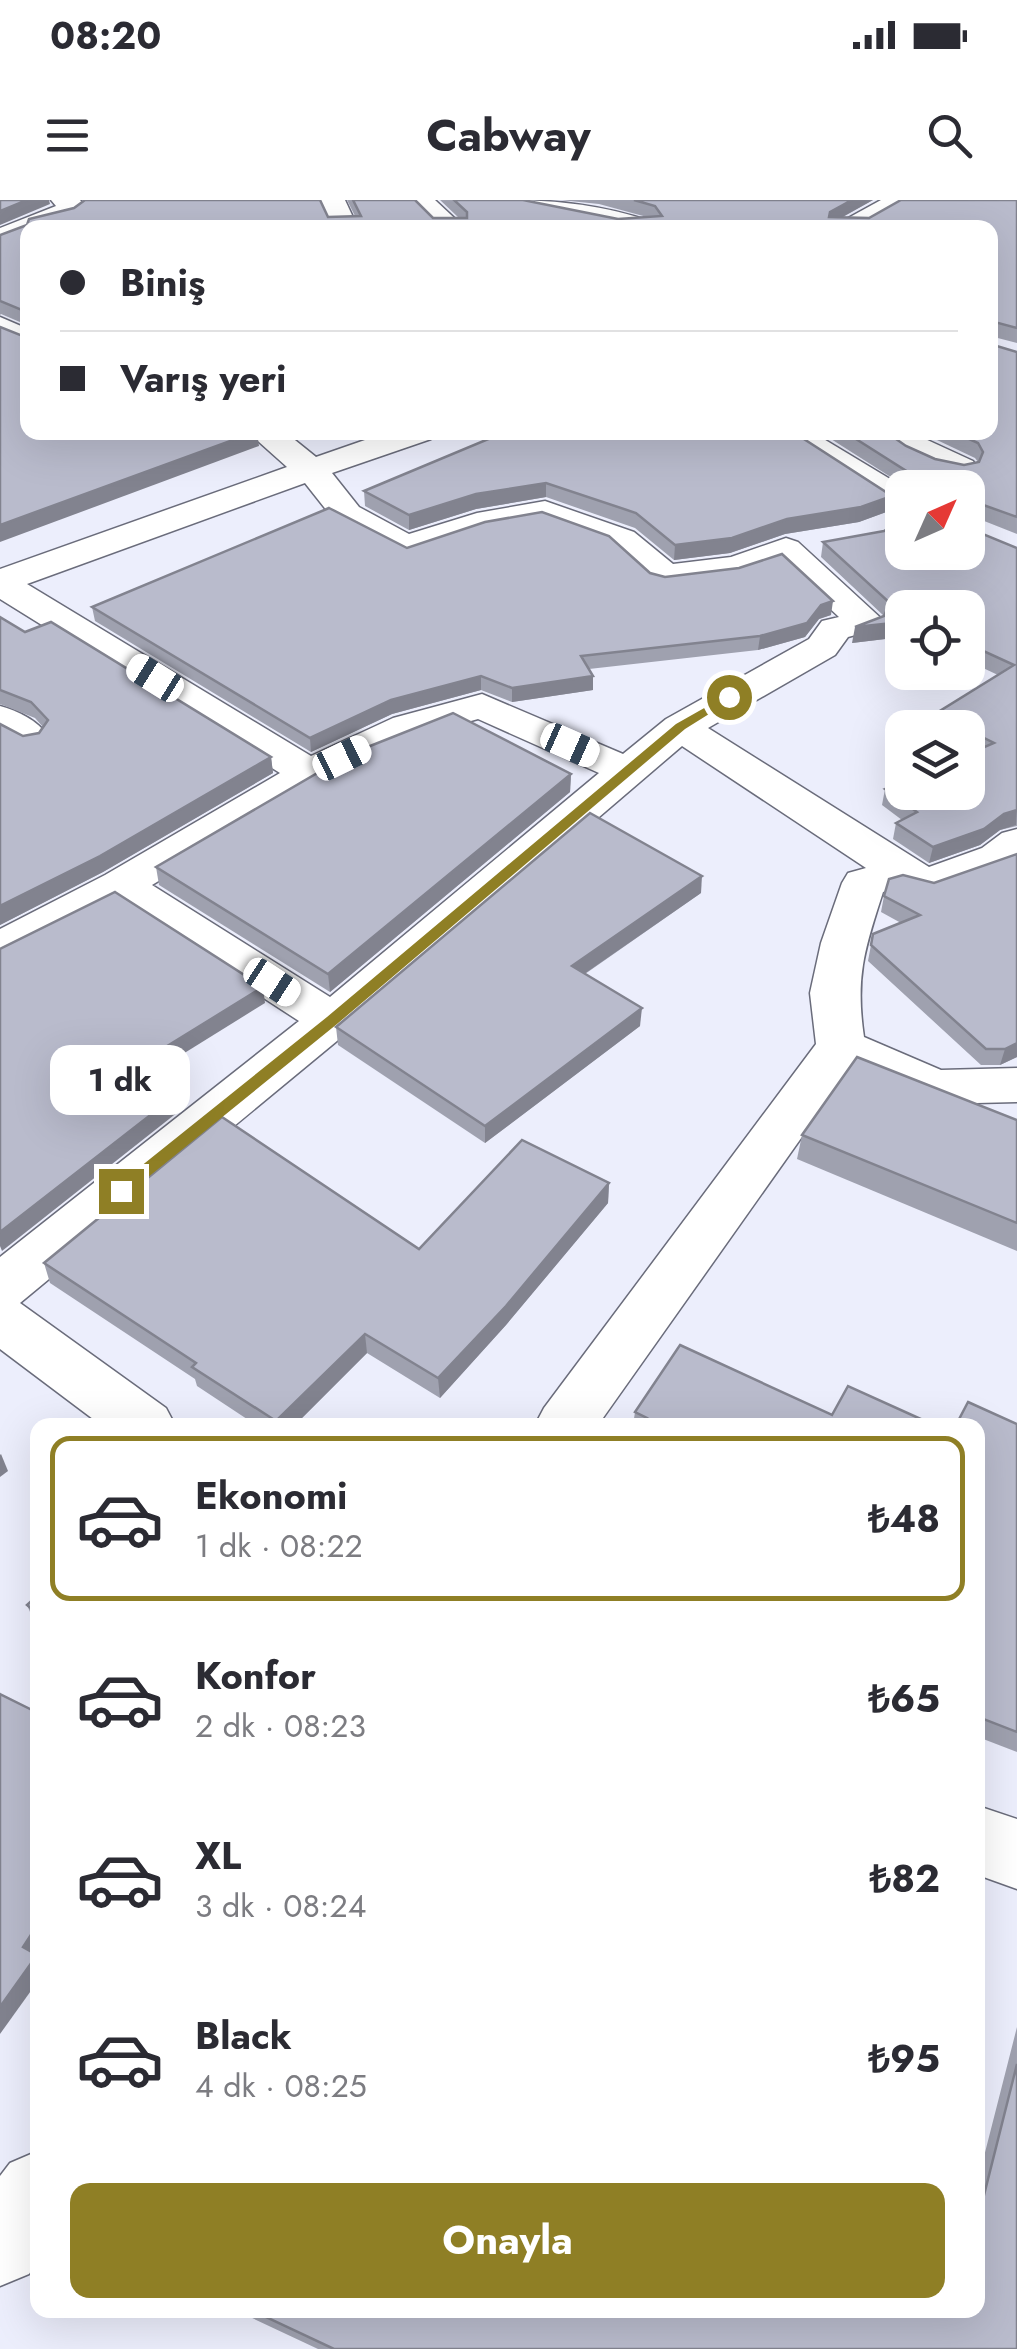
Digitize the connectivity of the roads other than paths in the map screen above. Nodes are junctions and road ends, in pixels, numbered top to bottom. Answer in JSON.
{"nodes":[{"id":1,"x":64,"y":200,"type":"edge"},
{"id":2,"x":420,"y":200,"type":"edge"},
{"id":3,"x":518,"y":200,"type":"edge"},
{"id":4,"x":855,"y":200,"type":"edge"},
{"id":5,"x":893,"y":205,"type":"edge"},
{"id":6,"x":44,"y":220,"type":"edge"},
{"id":7,"x":443,"y":220,"type":"edge"},
{"id":8,"x":621,"y":220,"type":"edge"},
{"id":9,"x":861,"y":220,"type":"edge"},
{"id":10,"x":274,"y":440,"type":"edge"},
{"id":11,"x":398,"y":440,"type":"edge"},
{"id":12,"x":801,"y":440,"type":"edge"},
{"id":13,"x":898,"y":440,"type":"edge"},
{"id":14,"x":958,"y":470,"type":"edge"},
{"id":15,"x":313,"y":471,"type":"junction"},
{"id":16,"x":885,"y":494,"type":"edge"},
{"id":17,"x":836,"y":541,"type":"edge"},
{"id":18,"x":786,"y":549,"type":"junction"},
{"id":19,"x":0,"y":583,"type":"edge"},
{"id":20,"x":0,"y":718,"type":"edge"},
{"id":21,"x":680,"y":727,"type":"junction"},
{"id":22,"x":0,"y":748,"type":"edge"},
{"id":23,"x":628,"y":771,"type":"junction"},
{"id":24,"x":310,"y":774,"type":"junction"},
{"id":25,"x":1017,"y":842,"type":"edge"},
{"id":26,"x":901,"y":872,"type":"junction"},
{"id":27,"x":121,"y":885,"type":"junction"},
{"id":28,"x":0,"y":948,"type":"edge"},
{"id":29,"x":332,"y":1020,"type":"junction"},
{"id":30,"x":841,"y":1046,"type":"junction"},
{"id":31,"x":1017,"y":1085,"type":"edge"},
{"id":32,"x":0,"y":1288,"type":"edge"},
{"id":33,"x":0,"y":1318,"type":"edge"},
{"id":34,"x":136,"y":1418,"type":"edge"},
{"id":35,"x":570,"y":1418,"type":"edge"},
{"id":36,"x":985,"y":1843,"type":"edge"},
{"id":37,"x":1017,"y":1854,"type":"edge"},
{"id":38,"x":30,"y":2202,"type":"edge"},
{"id":39,"x":0,"y":2245,"type":"edge"}],
"edges":[{"from":1,"to":6,"type":"street"},
{"from":2,"to":7,"type":"street"},
{"from":3,"to":8,"type":"street"},
{"from":4,"to":5,"type":"street"},
{"from":5,"to":9,"type":"street"},
{"from":10,"to":15,"type":"street"},
{"from":11,"to":15,"type":"street"},
{"from":12,"to":16,"type":"street"},
{"from":13,"to":14,"type":"street"},
{"from":15,"to":18,"type":"street"},
{"from":15,"to":19,"type":"street"},
{"from":17,"to":18,"type":"street"},
{"from":18,"to":21,"type":"street"},
{"from":19,"to":24,"type":"street"},
{"from":20,"to":22,"type":"street"},
{"from":21,"to":23,"type":"street"},
{"from":21,"to":26,"type":"street"},
{"from":23,"to":24,"type":"street"},
{"from":23,"to":29,"type":"street"},
{"from":24,"to":27,"type":"street"},
{"from":25,"to":26,"type":"street"},
{"from":26,"to":30,"type":"street"},
{"from":27,"to":28,"type":"street"},
{"from":27,"to":29,"type":"street"},
{"from":29,"to":32,"type":"street"},
{"from":30,"to":31,"type":"street"},
{"from":30,"to":35,"type":"street"},
{"from":33,"to":34,"type":"street"},
{"from":36,"to":37,"type":"street"},
{"from":38,"to":39,"type":"street"}]}
